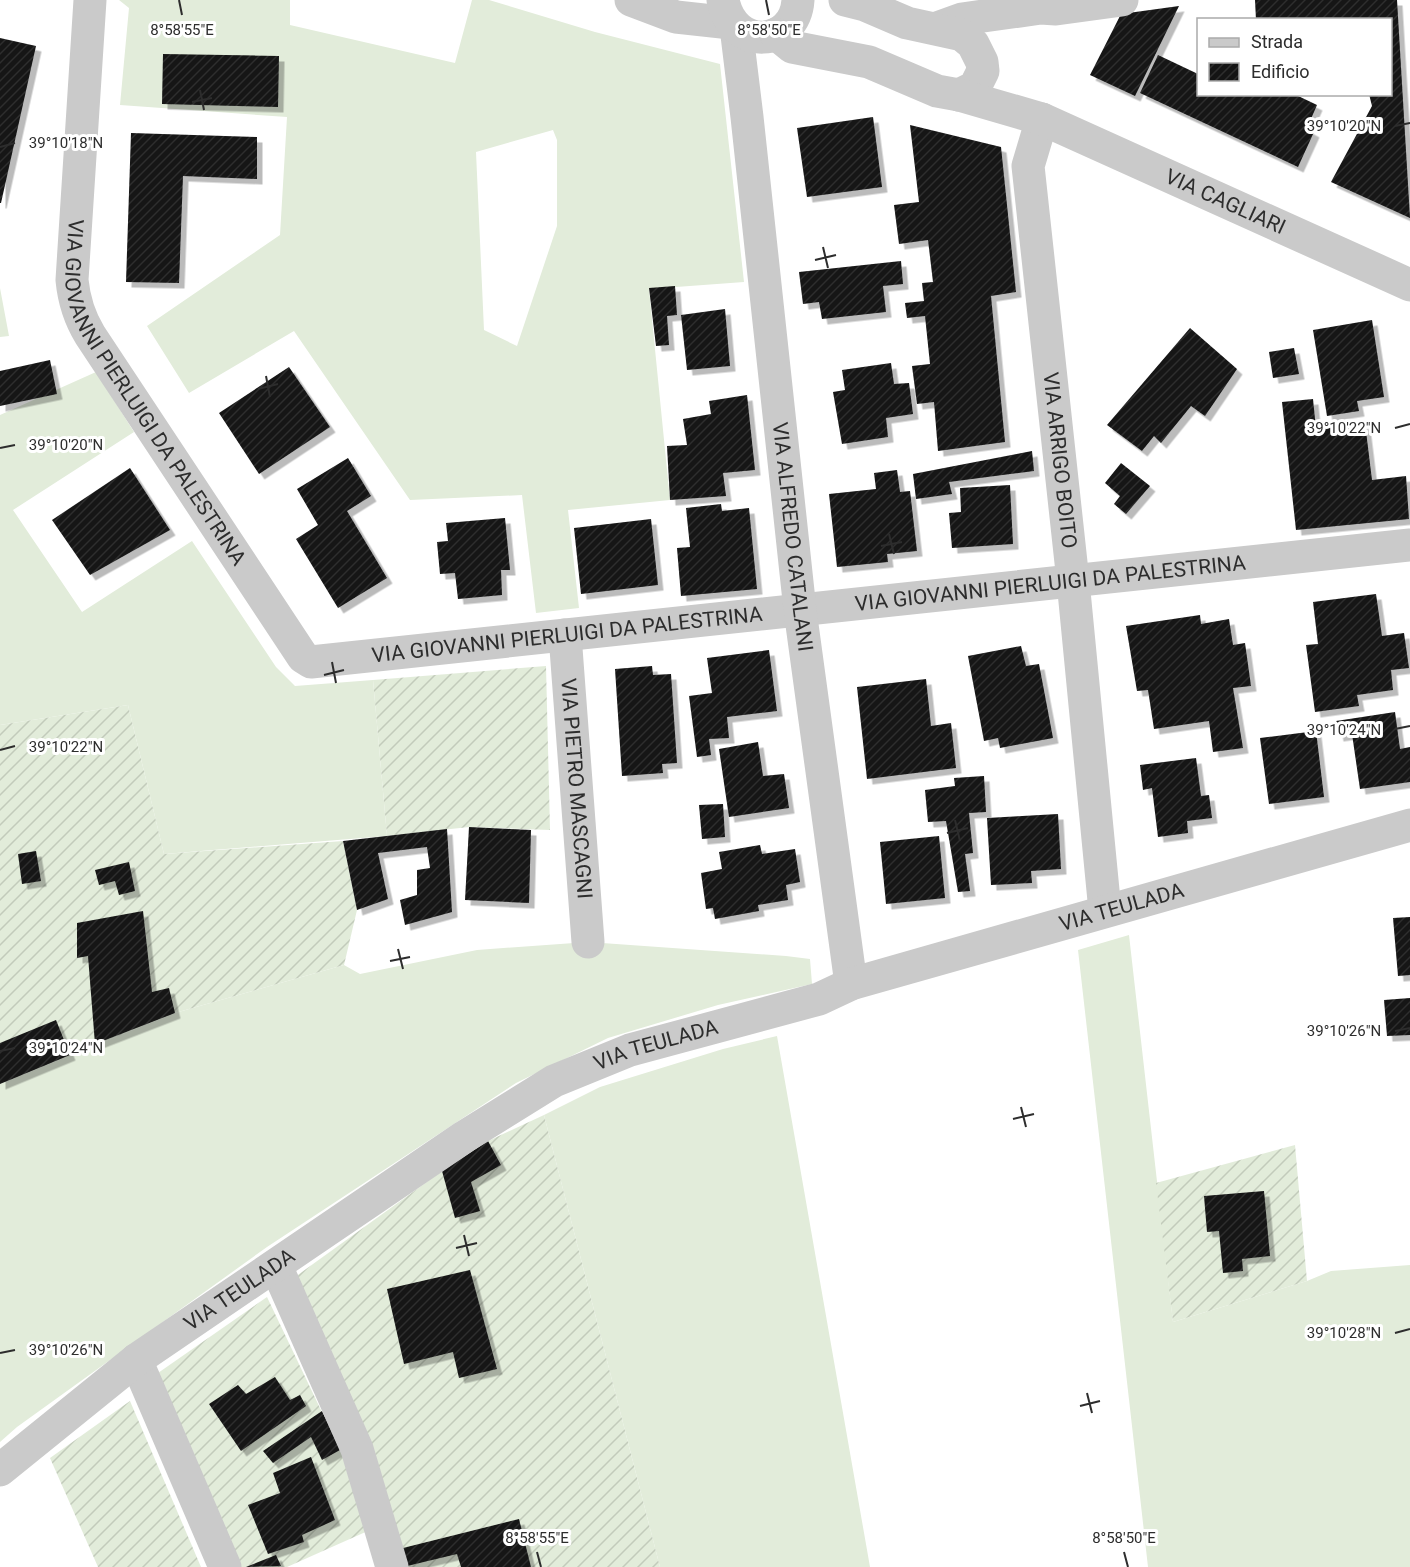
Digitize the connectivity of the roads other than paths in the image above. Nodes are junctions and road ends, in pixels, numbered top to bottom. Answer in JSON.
{"nodes":[{"id":1,"x":90,"y":0,"type":"edge"},
{"id":2,"x":798,"y":0,"type":"edge"},
{"id":3,"x":1122,"y":0,"type":"edge"},
{"id":4,"x":644,"y":1,"type":"edge"},
{"id":5,"x":857,"y":2,"type":"edge"},
{"id":6,"x":730,"y":17,"type":"edge"},
{"id":7,"x":937,"y":28,"type":"junction"},
{"id":8,"x":771,"y":36,"type":"junction"},
{"id":9,"x":982,"y":62,"type":"junction"},
{"id":10,"x":744,"y":90,"type":"junction"},
{"id":11,"x":959,"y":95,"type":"junction"},
{"id":12,"x":1042,"y":119,"type":"junction"},
{"id":13,"x":1410,"y":285,"type":"edge"},
{"id":14,"x":1410,"y":545,"type":"edge"},
{"id":15,"x":1073,"y":581,"type":"junction"},
{"id":16,"x":800,"y":610,"type":"junction"},
{"id":17,"x":565,"y":635,"type":"junction"},
{"id":18,"x":1410,"y":825,"type":"edge"},
{"id":19,"x":1105,"y":911,"type":"junction"},
{"id":20,"x":588,"y":942,"type":"dead end"},
{"id":21,"x":851,"y":984,"type":"junction"},
{"id":22,"x":276,"y":1266,"type":"junction"},
{"id":23,"x":136,"y":1360,"type":"junction"},
{"id":24,"x":0,"y":1470,"type":"edge"},
{"id":25,"x":225,"y":1567,"type":"edge"},
{"id":26,"x":392,"y":1567,"type":"edge"}],
"edges":[{"from":1,"to":17,"type":"street","name":"VIA GIOVANNI PIERLUIGI DA PALESTRINA"},
{"from":2,"to":8,"type":"street"},
{"from":3,"to":7,"type":"street"},
{"from":4,"to":6,"type":"street"},
{"from":5,"to":7,"type":"street","name":"VIA CAGLIARI"},
{"from":6,"to":8,"type":"street","name":"VIA CAGLIARI"},
{"from":6,"to":10,"type":"street","name":"VIA ALFREDO CATALANI"},
{"from":7,"to":9,"type":"street","name":"VIA CAGLIARI"},
{"from":8,"to":10,"type":"street"},
{"from":8,"to":11,"type":"street","name":"VIA CAGLIARI"},
{"from":9,"to":11,"type":"street"},
{"from":9,"to":12,"type":"street","name":"VIA CAGLIARI"},
{"from":10,"to":16,"type":"street","name":"VIA ALFREDO CATALANI"},
{"from":11,"to":12,"type":"street","name":"VIA CAGLIARI"},
{"from":12,"to":13,"type":"street","name":"VIA CAGLIARI"},
{"from":12,"to":15,"type":"street","name":"VIA ARRIGO BOITO"},
{"from":14,"to":15,"type":"street","name":"VIA GIOVANNI PIERLUIGI DA PALESTRINA"},
{"from":15,"to":16,"type":"street","name":"VIA GIOVANNI PIERLUIGI DA PALESTRINA"},
{"from":15,"to":19,"type":"street","name":"VIA ARRIGO BOITO"},
{"from":16,"to":17,"type":"street","name":"VIA GIOVANNI PIERLUIGI DA PALESTRINA"},
{"from":16,"to":21,"type":"street","name":"VIA ALFREDO CATALANI"},
{"from":17,"to":20,"type":"street","name":"VIA PIETRO MASCAGNI"},
{"from":18,"to":19,"type":"street","name":"VIA TEULADA"},
{"from":19,"to":21,"type":"street","name":"VIA TEULADA"},
{"from":21,"to":22,"type":"street","name":"VIA TEULADA"},
{"from":22,"to":23,"type":"street","name":"VIA TEULADA"},
{"from":22,"to":26,"type":"street"},
{"from":23,"to":24,"type":"street","name":"VIA TEULADA"},
{"from":23,"to":25,"type":"street"}]}
